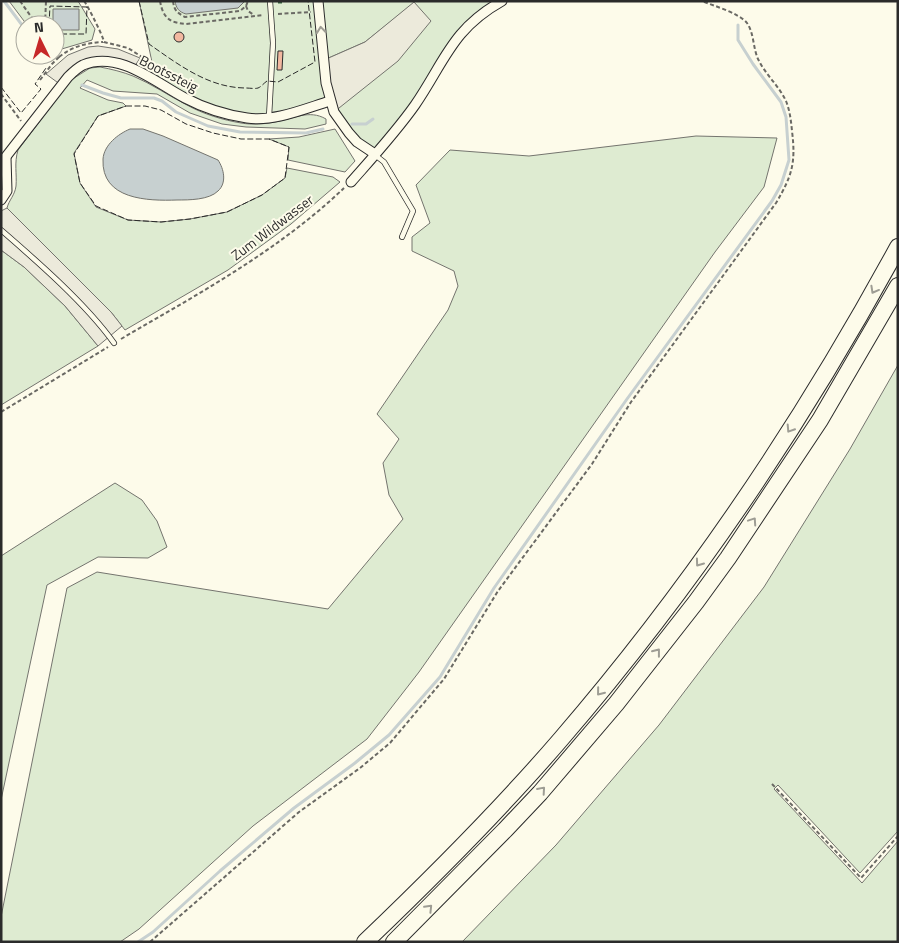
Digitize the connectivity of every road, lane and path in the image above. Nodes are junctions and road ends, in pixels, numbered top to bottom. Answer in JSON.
{"nodes":[{"id":1,"x":20,"y":1,"type":"edge"},
{"id":2,"x":46,"y":1,"type":"edge"},
{"id":3,"x":84,"y":1,"type":"edge"},
{"id":4,"x":160,"y":1,"type":"edge"},
{"id":5,"x":173,"y":1,"type":"edge"},
{"id":6,"x":248,"y":1,"type":"edge"},
{"id":7,"x":270,"y":1,"type":"edge"},
{"id":8,"x":318,"y":1,"type":"edge"},
{"id":9,"x":502,"y":1,"type":"edge"},
{"id":10,"x":702,"y":1,"type":"edge"},
{"id":11,"x":246,"y":6,"type":"junction"},
{"id":12,"x":309,"y":12,"type":"dead end"},
{"id":13,"x":30,"y":15,"type":"edge"},
{"id":14,"x":45,"y":15,"type":"edge"},
{"id":15,"x":273,"y":15,"type":"junction"},
{"id":16,"x":255,"y":16,"type":"junction"},
{"id":17,"x":104,"y":42,"type":"junction"},
{"id":18,"x":65,"y":53,"type":"edge"},
{"id":19,"x":51,"y":65,"type":"edge"},
{"id":20,"x":134,"y":70,"type":"junction"},
{"id":21,"x":40,"y":80,"type":"dead end"},
{"id":22,"x":1,"y":94,"type":"edge"},
{"id":23,"x":330,"y":101,"type":"junction"},
{"id":24,"x":269,"y":117,"type":"junction"},
{"id":25,"x":27,"y":129,"type":"junction"},
{"id":26,"x":375,"y":154,"type":"junction"},
{"id":27,"x":4,"y":161,"type":"edge"},
{"id":28,"x":351,"y":182,"type":"joint"},
{"id":29,"x":1,"y":200,"type":"edge"},
{"id":30,"x":1,"y":230,"type":"edge"},
{"id":31,"x":402,"y":237,"type":"dead end"},
{"id":32,"x":898,"y":247,"type":"edge"},
{"id":33,"x":898,"y":286,"type":"edge"},
{"id":34,"x":114,"y":343,"type":"junction"},
{"id":35,"x":1,"y":412,"type":"edge"},
{"id":36,"x":772,"y":784,"type":"dead end"},
{"id":37,"x":898,"y":836,"type":"edge"},
{"id":38,"x":150,"y":942,"type":"edge"},
{"id":39,"x":365,"y":942,"type":"edge"},
{"id":40,"x":394,"y":942,"type":"edge"}],
"edges":[{"from":1,"to":13,"type":"path"},
{"from":2,"to":14,"type":"path"},
{"from":3,"to":17,"type":"path"},
{"from":4,"to":16,"type":"path"},
{"from":5,"to":11,"type":"path"},
{"from":6,"to":11,"type":"path"},
{"from":7,"to":15,"type":"lane"},
{"from":23,"to":8,"type":"street","one_way":true},
{"from":9,"to":26,"type":"street"},
{"from":10,"to":38,"type":"path"},
{"from":11,"to":16,"type":"path"},
{"from":12,"to":15,"type":"path"},
{"from":15,"to":16,"type":"path"},
{"from":15,"to":24,"type":"lane"},
{"from":17,"to":18,"type":"path"},
{"from":17,"to":20,"type":"path"},
{"from":19,"to":21,"type":"path"},
{"from":20,"to":24,"type":"street","name":"Bootssteig"},
{"from":20,"to":25,"type":"street","name":"Bootssteig"},
{"from":22,"to":25,"type":"path"},
{"from":23,"to":24,"type":"street","name":"Bootssteig"},
{"from":23,"to":26,"type":"street"},
{"from":25,"to":27,"type":"street","name":"Bootssteig"},
{"from":26,"to":28,"type":"street"},
{"from":26,"to":31,"type":"lane"},
{"from":27,"to":29,"type":"street","name":"Bootssteig"},
{"from":28,"to":34,"type":"path","name":"Zum Wildwasser"},
{"from":30,"to":34,"type":"lane"},
{"from":32,"to":39,"type":"highway","one_way":true},
{"from":40,"to":33,"type":"highway","one_way":true},
{"from":34,"to":35,"type":"path","name":"Zum Wildwasser"},
{"from":36,"to":37,"type":"path"}]}
